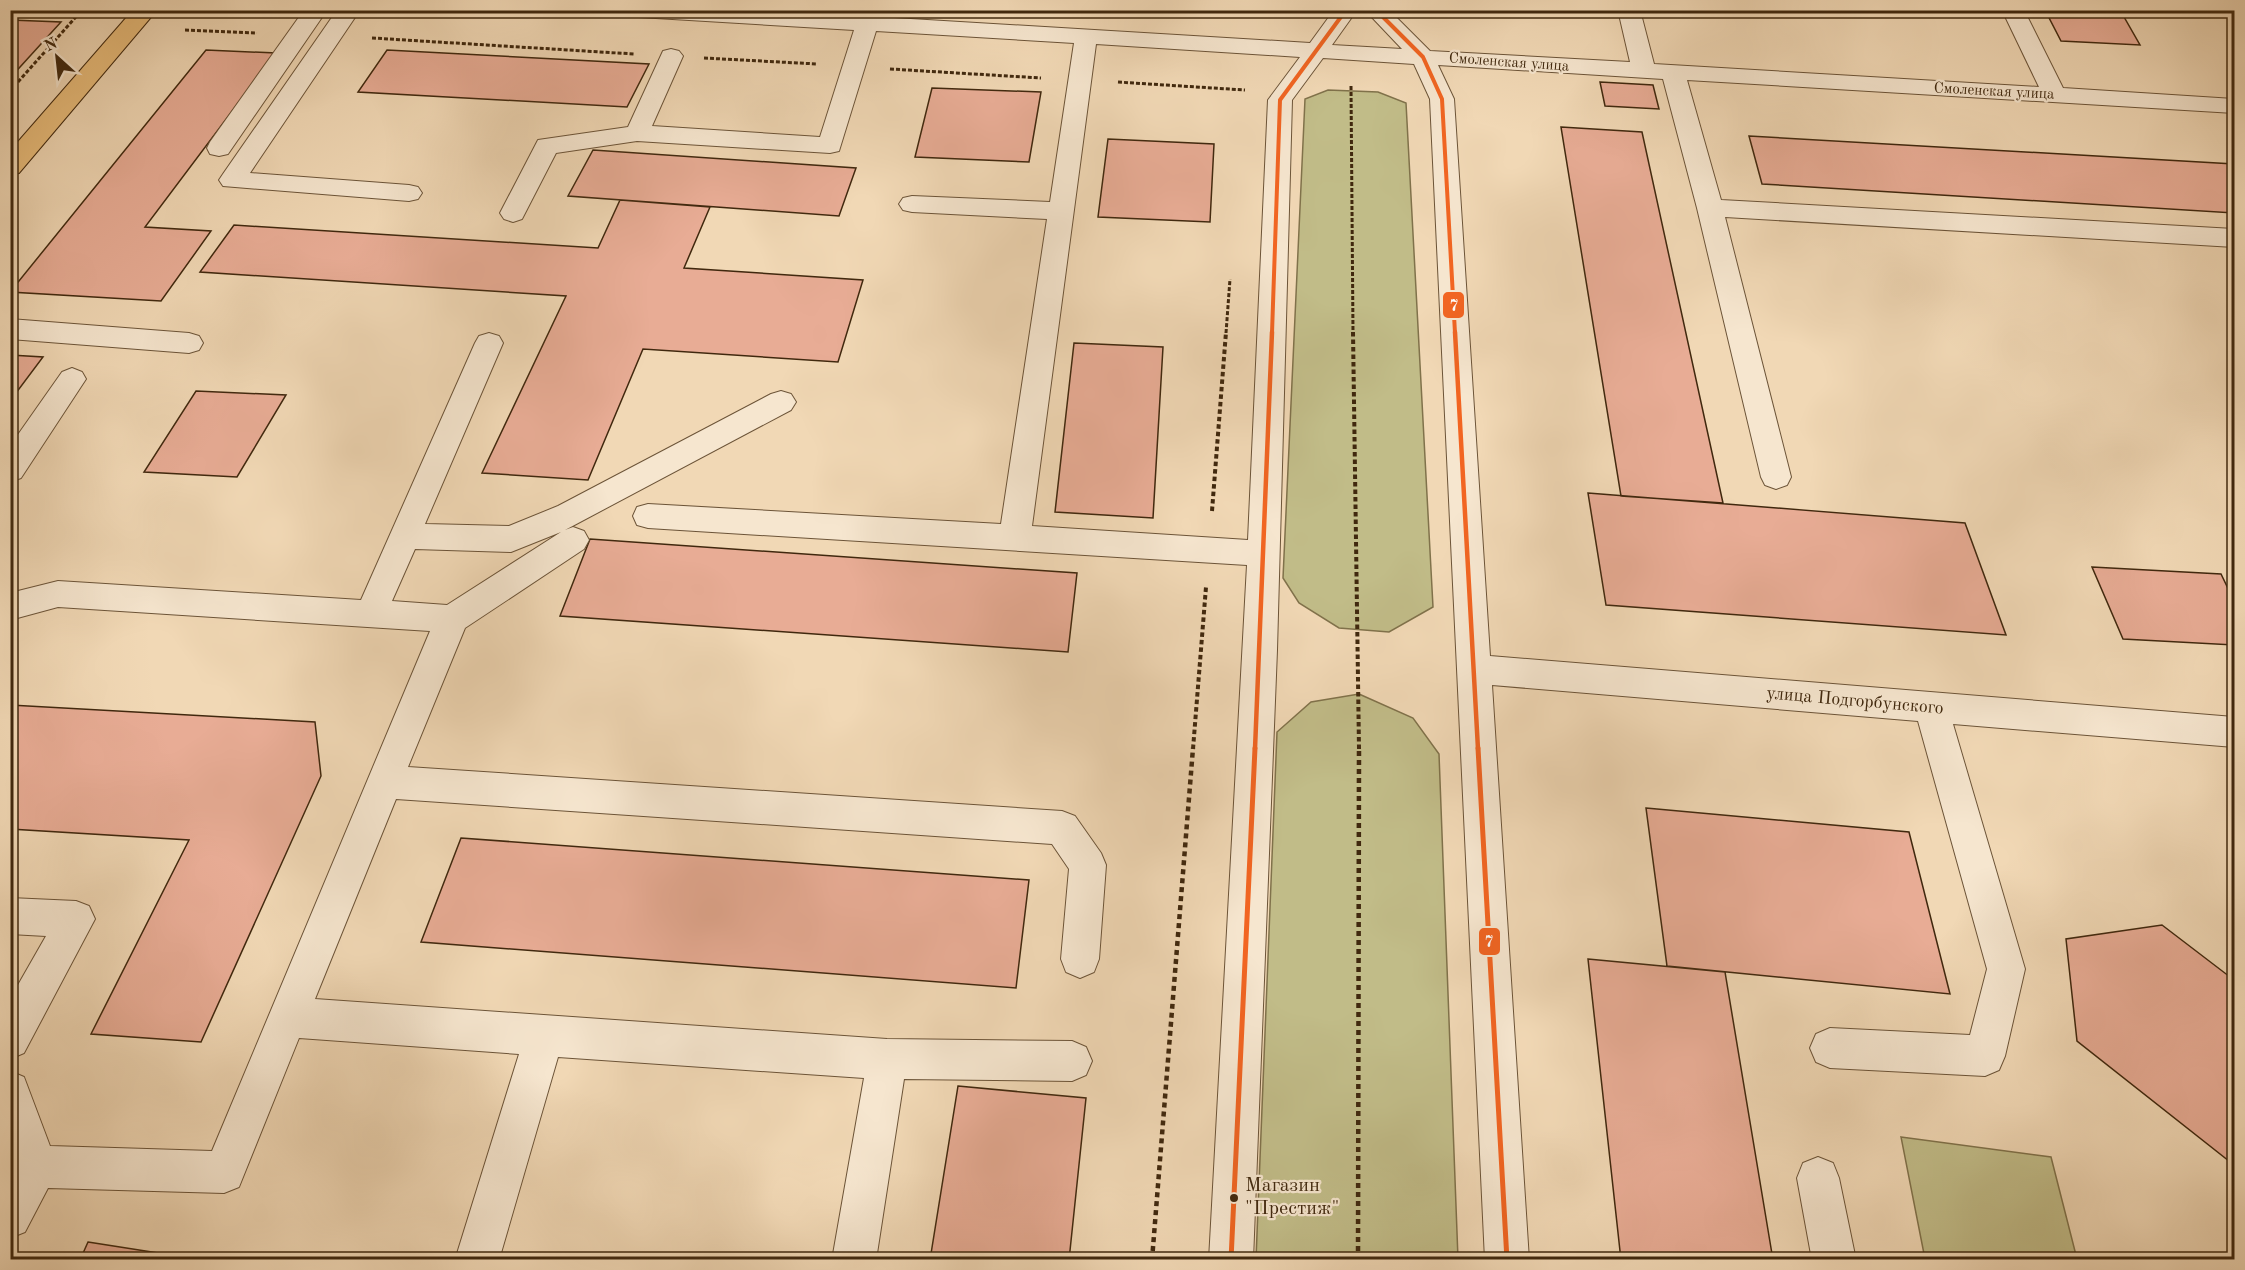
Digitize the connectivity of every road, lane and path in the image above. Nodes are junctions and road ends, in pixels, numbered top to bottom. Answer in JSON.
{"nodes":[{"id":1,"x":82,"y":10,"type":"edge"},
{"id":2,"x":146,"y":10,"type":"edge"},
{"id":3,"x":316,"y":10,"type":"edge"},
{"id":4,"x":349,"y":10,"type":"edge"},
{"id":5,"x":639,"y":10,"type":"edge"},
{"id":6,"x":1347,"y":10,"type":"edge"},
{"id":7,"x":1376,"y":10,"type":"edge"},
{"id":8,"x":2013,"y":10,"type":"edge"},
{"id":9,"x":1634,"y":15,"type":"edge"},
{"id":10,"x":867,"y":24,"type":"junction"},
{"id":11,"x":186,"y":30,"type":"dead end"},
{"id":12,"x":301,"y":34,"type":"junction"},
{"id":13,"x":332,"y":36,"type":"junction"},
{"id":14,"x":1086,"y":37,"type":"junction"},
{"id":15,"x":1300,"y":50,"type":"junction"},
{"id":16,"x":670,"y":56,"type":"junction"},
{"id":17,"x":1423,"y":57,"type":"junction"},
{"id":18,"x":854,"y":67,"type":"junction"},
{"id":19,"x":1644,"y":71,"type":"junction"},
{"id":20,"x":1673,"y":73,"type":"junction"},
{"id":21,"x":1351,"y":79,"type":"dead end"},
{"id":22,"x":1081,"y":80,"type":"junction"},
{"id":23,"x":1246,"y":90,"type":"junction"},
{"id":24,"x":10,"y":91,"type":"edge"},
{"id":25,"x":2055,"y":96,"type":"junction"},
{"id":26,"x":1245,"y":102,"type":"dead end"},
{"id":27,"x":2235,"y":106,"type":"edge"},
{"id":28,"x":637,"y":133,"type":"junction"},
{"id":29,"x":219,"y":148,"type":"dead end"},
{"id":30,"x":12,"y":163,"type":"edge"},
{"id":31,"x":409,"y":193,"type":"dead end"},
{"id":32,"x":912,"y":204,"type":"dead end"},
{"id":33,"x":1710,"y":208,"type":"junction"},
{"id":34,"x":1062,"y":211,"type":"junction"},
{"id":35,"x":513,"y":213,"type":"dead end"},
{"id":36,"x":2235,"y":238,"type":"edge"},
{"id":37,"x":1230,"y":278,"type":"dead end"},
{"id":38,"x":10,"y":329,"type":"edge"},
{"id":39,"x":489,"y":342,"type":"dead end"},
{"id":40,"x":189,"y":343,"type":"dead end"},
{"id":41,"x":72,"y":379,"type":"dead end"},
{"id":42,"x":781,"y":402,"type":"dead end"},
{"id":43,"x":10,"y":470,"type":"edge"},
{"id":44,"x":1776,"y":477,"type":"dead end"},
{"id":45,"x":648,"y":516,"type":"dead end"},
{"id":46,"x":405,"y":536,"type":"junction"},
{"id":47,"x":1016,"y":538,"type":"junction"},
{"id":48,"x":573,"y":540,"type":"dead end"},
{"id":49,"x":1209,"y":549,"type":"junction"},
{"id":50,"x":1264,"y":554,"type":"junction"},
{"id":51,"x":10,"y":607,"type":"edge"},
{"id":52,"x":371,"y":613,"type":"junction"},
{"id":53,"x":452,"y":618,"type":"junction"},
{"id":54,"x":1475,"y":669,"type":"junction"},
{"id":55,"x":1930,"y":707,"type":"junction"},
{"id":56,"x":2235,"y":732,"type":"edge"},
{"id":57,"x":385,"y":782,"type":"junction"},
{"id":58,"x":10,"y":916,"type":"edge"},
{"id":59,"x":1080,"y":959,"type":"dead end"},
{"id":60,"x":287,"y":1017,"type":"junction"},
{"id":61,"x":543,"y":1036,"type":"junction"},
{"id":62,"x":10,"y":1039,"type":"edge"},
{"id":63,"x":1830,"y":1048,"type":"dead end"},
{"id":64,"x":887,"y":1059,"type":"junction"},
{"id":65,"x":1072,"y":1061,"type":"dead end"},
{"id":66,"x":10,"y":1090,"type":"edge"},
{"id":67,"x":37,"y":1167,"type":"junction"},
{"id":68,"x":1818,"y":1178,"type":"dead end"},
{"id":69,"x":10,"y":1217,"type":"edge"},
{"id":70,"x":477,"y":1260,"type":"edge"},
{"id":71,"x":854,"y":1260,"type":"edge"},
{"id":72,"x":1152,"y":1260,"type":"edge"},
{"id":73,"x":1231,"y":1260,"type":"edge"},
{"id":74,"x":1358,"y":1260,"type":"edge"},
{"id":75,"x":1507,"y":1260,"type":"edge"},
{"id":76,"x":1834,"y":1260,"type":"edge"}],
"edges":[{"from":1,"to":24,"type":"path"},
{"from":2,"to":30,"type":"main road"},
{"from":3,"to":12,"type":"street"},
{"from":4,"to":13,"type":"street"},
{"from":5,"to":10,"type":"street","name":"Смоленская улица"},
{"from":6,"to":15,"type":"street"},
{"from":7,"to":17,"type":"street"},
{"from":8,"to":25,"type":"street"},
{"from":9,"to":19,"type":"street"},
{"from":10,"to":14,"type":"street","name":"Смоленская улица"},
{"from":10,"to":18,"type":"street"},
{"from":11,"to":12,"type":"path"},
{"from":12,"to":29,"type":"street"},
{"from":13,"to":16,"type":"path"},
{"from":13,"to":31,"type":"street"},
{"from":14,"to":15,"type":"street","name":"Смоленская улица"},
{"from":14,"to":22,"type":"street"},
{"from":15,"to":17,"type":"street","name":"Смоленская улица"},
{"from":15,"to":23,"type":"path"},
{"from":15,"to":50,"type":"street"},
{"from":16,"to":18,"type":"path"},
{"from":16,"to":28,"type":"street"},
{"from":17,"to":19,"type":"street","name":"Смоленская улица"},
{"from":17,"to":54,"type":"street"},
{"from":18,"to":22,"type":"path"},
{"from":18,"to":28,"type":"street"},
{"from":19,"to":20,"type":"street","name":"Смоленская улица"},
{"from":20,"to":25,"type":"street","name":"Смоленская улица"},
{"from":20,"to":33,"type":"street"},
{"from":21,"to":74,"type":"path"},
{"from":22,"to":23,"type":"path"},
{"from":22,"to":34,"type":"street"},
{"from":23,"to":26,"type":"path"},
{"from":25,"to":27,"type":"street","name":"Смоленская улица"},
{"from":28,"to":35,"type":"street"},
{"from":32,"to":34,"type":"street"},
{"from":33,"to":36,"type":"street"},
{"from":33,"to":44,"type":"street"},
{"from":34,"to":47,"type":"street"},
{"from":37,"to":49,"type":"path"},
{"from":38,"to":40,"type":"street"},
{"from":39,"to":46,"type":"street"},
{"from":41,"to":43,"type":"street"},
{"from":42,"to":46,"type":"street"},
{"from":45,"to":47,"type":"street"},
{"from":46,"to":52,"type":"street"},
{"from":47,"to":49,"type":"street"},
{"from":48,"to":53,"type":"street"},
{"from":49,"to":50,"type":"street"},
{"from":49,"to":72,"type":"path"},
{"from":50,"to":73,"type":"street"},
{"from":51,"to":52,"type":"street"},
{"from":52,"to":53,"type":"street"},
{"from":53,"to":57,"type":"street"},
{"from":54,"to":55,"type":"street","name":"улица Подгорбунского"},
{"from":54,"to":75,"type":"street"},
{"from":55,"to":56,"type":"street","name":"улица Подгорбунского"},
{"from":55,"to":63,"type":"street"},
{"from":57,"to":59,"type":"street"},
{"from":57,"to":60,"type":"street"},
{"from":58,"to":62,"type":"street"},
{"from":60,"to":61,"type":"street"},
{"from":60,"to":67,"type":"street"},
{"from":61,"to":64,"type":"street"},
{"from":61,"to":70,"type":"street"},
{"from":64,"to":65,"type":"street"},
{"from":64,"to":71,"type":"street"},
{"from":66,"to":67,"type":"street"},
{"from":67,"to":69,"type":"street"},
{"from":68,"to":76,"type":"street"}]}
